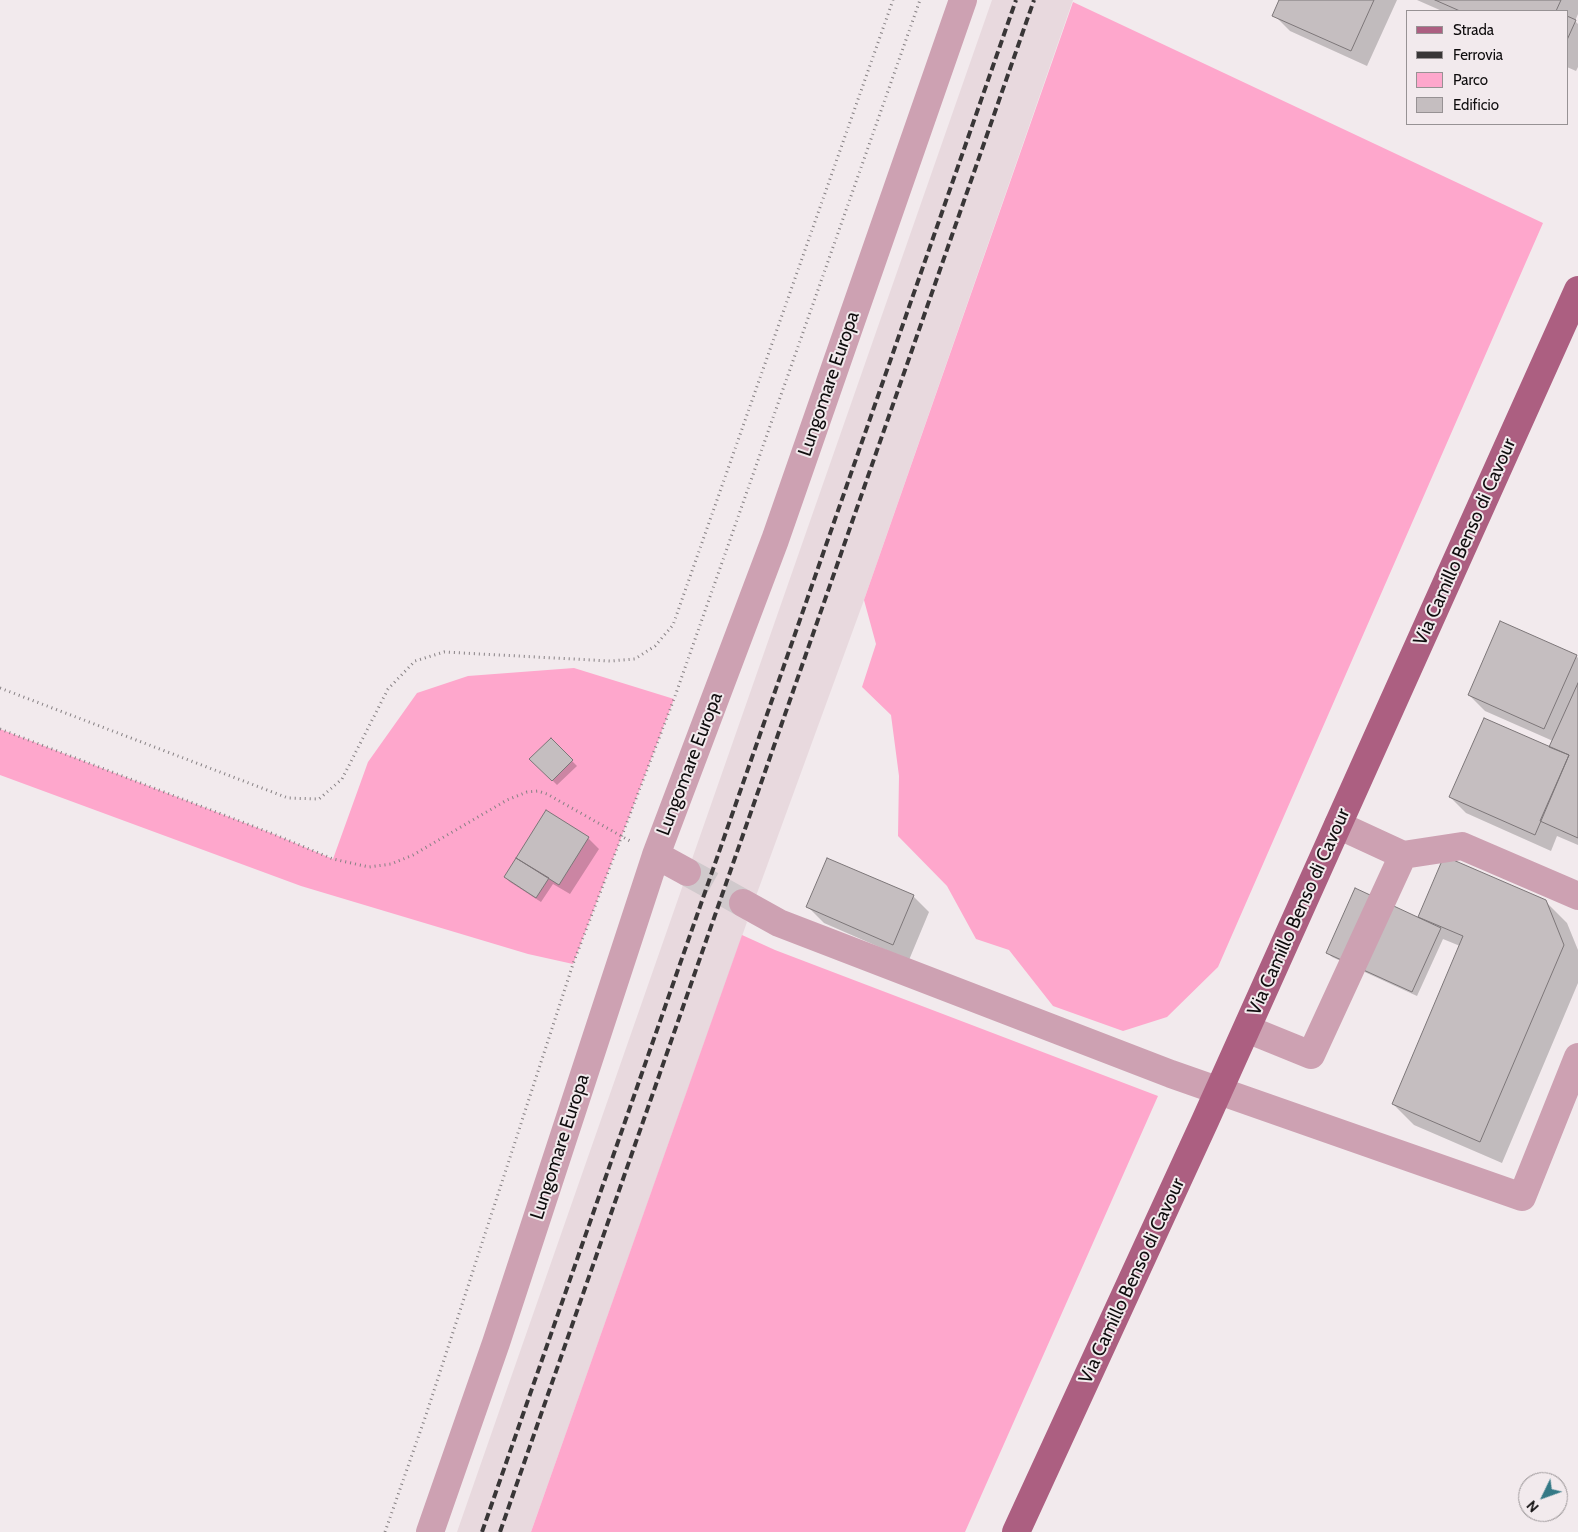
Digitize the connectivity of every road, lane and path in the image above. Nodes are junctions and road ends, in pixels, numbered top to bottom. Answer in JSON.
{"nodes":[{"id":1,"x":893,"y":0,"type":"edge"},
{"id":2,"x":920,"y":0,"type":"edge"},
{"id":3,"x":963,"y":0,"type":"edge"},
{"id":4,"x":1578,"y":290,"type":"edge"},
{"id":5,"x":0,"y":688,"type":"edge"},
{"id":6,"x":0,"y":729,"type":"edge"},
{"id":7,"x":1338,"y":826,"type":"junction"},
{"id":8,"x":621,"y":837,"type":"junction"},
{"id":9,"x":656,"y":854,"type":"junction"},
{"id":10,"x":1403,"y":855,"type":"junction"},
{"id":11,"x":687,"y":872,"type":"tunnel mouth"},
{"id":12,"x":1578,"y":896,"type":"edge"},
{"id":13,"x":743,"y":903,"type":"tunnel mouth"},
{"id":14,"x":1247,"y":1028,"type":"junction"},
{"id":15,"x":1578,"y":1057,"type":"edge"},
{"id":16,"x":1219,"y":1092,"type":"junction"},
{"id":17,"x":385,"y":1532,"type":"edge"},
{"id":18,"x":430,"y":1532,"type":"edge"},
{"id":19,"x":1016,"y":1532,"type":"edge"}],
"edges":[{"from":1,"to":5,"type":"path"},
{"from":2,"to":8,"type":"path"},
{"from":3,"to":9,"type":"street","name":"Lungomare Europa"},
{"from":4,"to":7,"type":"main road","name":"Via Camillo Benso di Cavour"},
{"from":6,"to":8,"type":"path"},
{"from":7,"to":10,"type":"street"},
{"from":7,"to":14,"type":"main road","name":"Via Camillo Benso di Cavour"},
{"from":8,"to":9,"type":"path"},
{"from":8,"to":17,"type":"path"},
{"from":9,"to":11,"type":"street"},
{"from":9,"to":18,"type":"street","name":"Lungomare Europa"},
{"from":10,"to":12,"type":"street"},
{"from":10,"to":14,"type":"street"},
{"from":13,"to":16,"type":"street"},
{"from":14,"to":16,"type":"main road","name":"Via Camillo Benso di Cavour"},
{"from":15,"to":16,"type":"street"},
{"from":16,"to":19,"type":"main road","name":"Via Camillo Benso di Cavour"}]}
